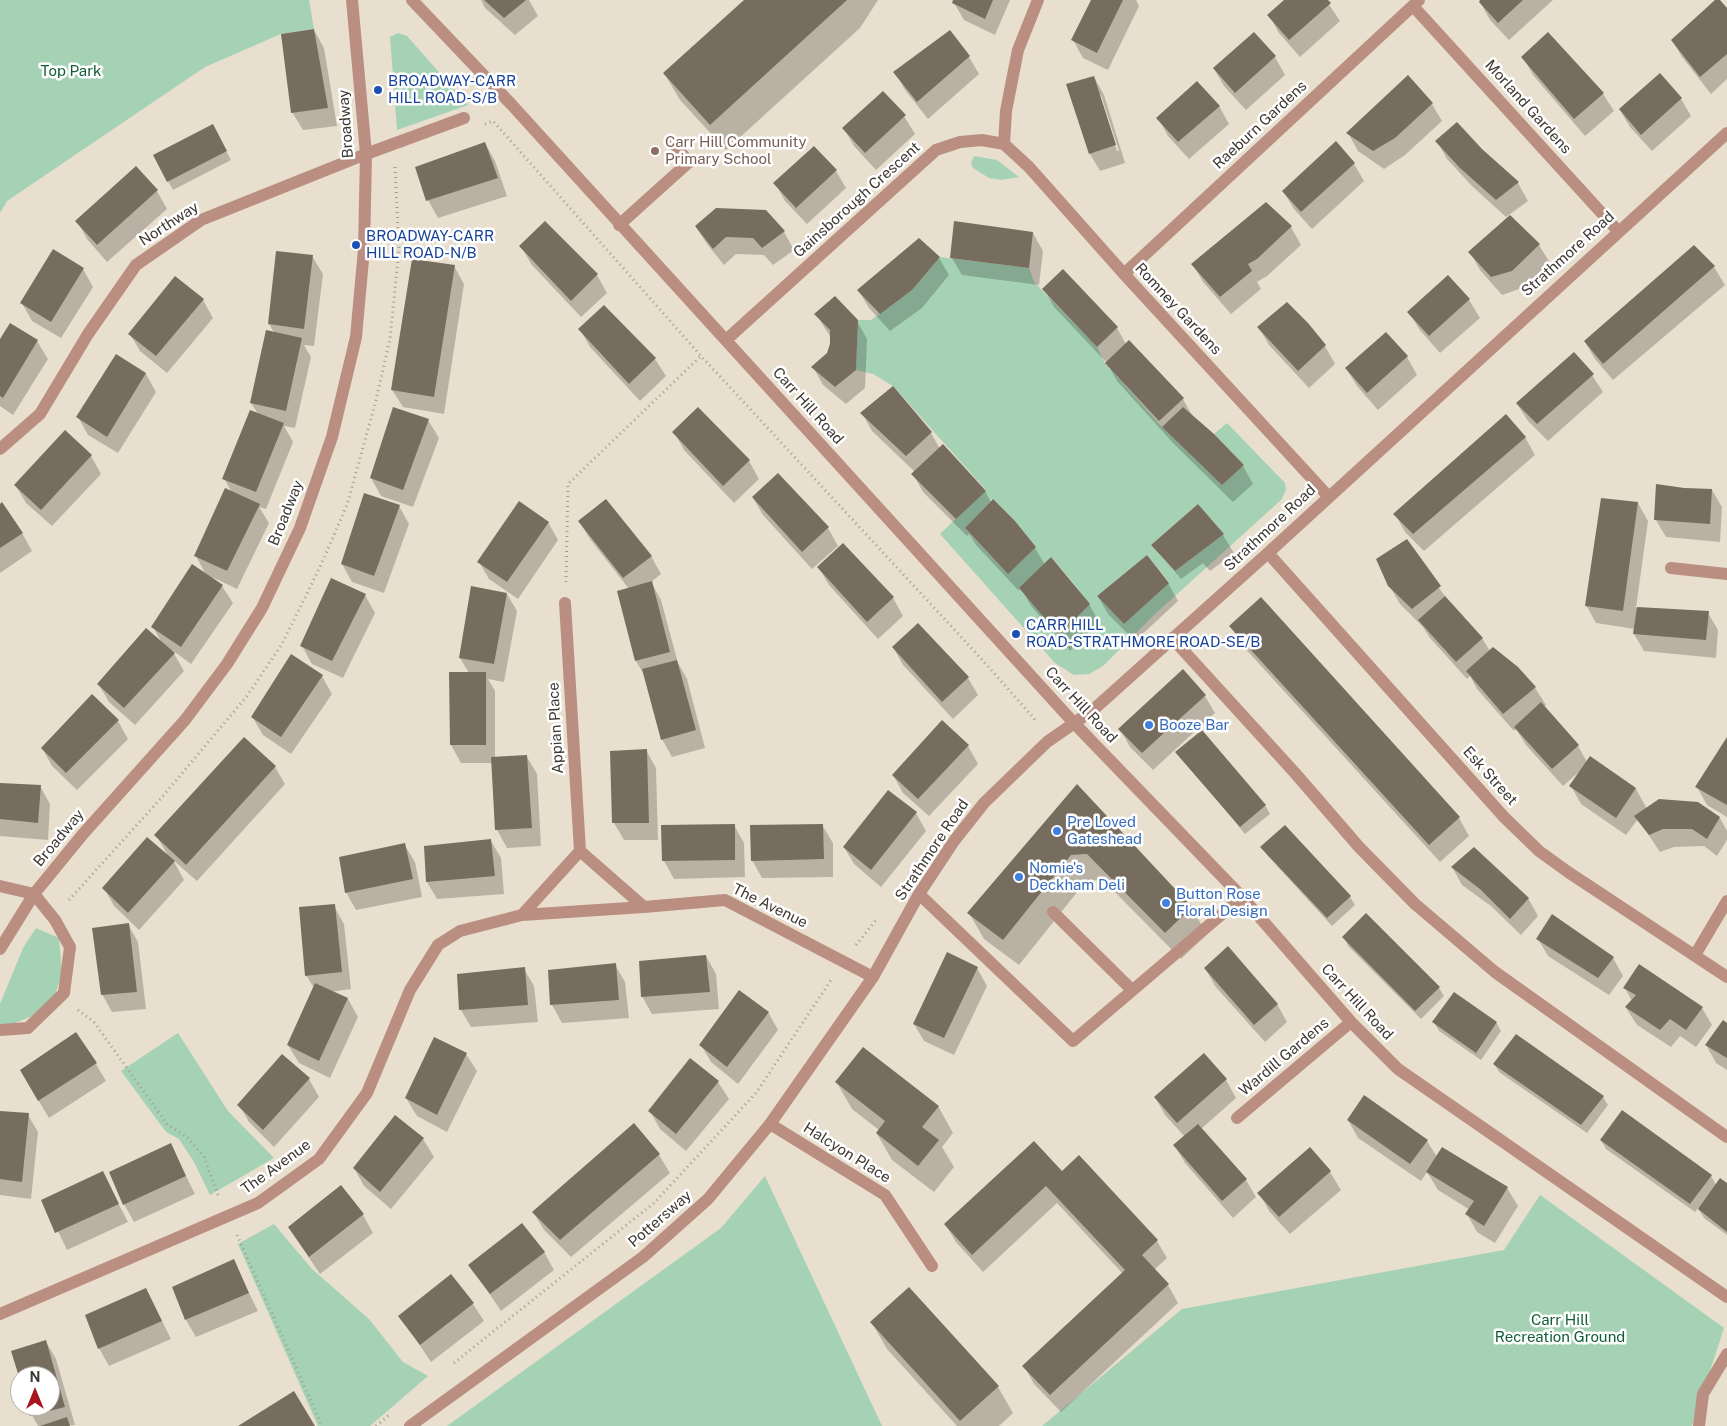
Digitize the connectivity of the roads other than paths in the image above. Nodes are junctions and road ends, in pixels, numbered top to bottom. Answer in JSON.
{"nodes":[{"id":1,"x":352,"y":0,"type":"edge"},
{"id":2,"x":412,"y":0,"type":"edge"},
{"id":3,"x":1038,"y":0,"type":"edge"},
{"id":4,"x":1416,"y":3,"type":"edge"},
{"id":5,"x":464,"y":118,"type":"dead end"},
{"id":6,"x":1727,"y":133,"type":"edge"},
{"id":7,"x":673,"y":143,"type":"dead end"},
{"id":8,"x":1004,"y":144,"type":"junction"},
{"id":9,"x":366,"y":154,"type":"junction"},
{"id":10,"x":619,"y":225,"type":"junction"},
{"id":11,"x":1618,"y":231,"type":"junction"},
{"id":12,"x":1124,"y":274,"type":"junction"},
{"id":13,"x":724,"y":338,"type":"junction"},
{"id":14,"x":0,"y":449,"type":"edge"},
{"id":15,"x":1328,"y":496,"type":"junction"},
{"id":16,"x":1268,"y":553,"type":"junction"},
{"id":17,"x":1671,"y":568,"type":"dead end"},
{"id":18,"x":1727,"y":574,"type":"edge"},
{"id":19,"x":566,"y":603,"type":"road end"},
{"id":20,"x":1172,"y":638,"type":"junction"},
{"id":21,"x":1073,"y":722,"type":"junction"},
{"id":22,"x":580,"y":851,"type":"junction"},
{"id":23,"x":0,"y":886,"type":"edge"},
{"id":24,"x":34,"y":894,"type":"junction"},
{"id":25,"x":919,"y":894,"type":"junction"},
{"id":26,"x":1242,"y":896,"type":"junction"},
{"id":27,"x":1727,"y":901,"type":"edge"},
{"id":28,"x":644,"y":906,"type":"junction"},
{"id":29,"x":1053,"y":912,"type":"dead end"},
{"id":30,"x":522,"y":915,"type":"junction"},
{"id":31,"x":0,"y":949,"type":"edge"},
{"id":32,"x":1695,"y":955,"type":"junction"},
{"id":33,"x":873,"y":977,"type":"junction"},
{"id":34,"x":1727,"y":977,"type":"edge"},
{"id":35,"x":1132,"y":990,"type":"junction"},
{"id":36,"x":1351,"y":1022,"type":"junction"},
{"id":37,"x":0,"y":1030,"type":"edge"},
{"id":38,"x":1237,"y":1118,"type":"dead end"},
{"id":39,"x":770,"y":1124,"type":"junction"},
{"id":40,"x":1727,"y":1137,"type":"edge"},
{"id":41,"x":932,"y":1266,"type":"dead end"},
{"id":42,"x":1727,"y":1297,"type":"edge"},
{"id":43,"x":0,"y":1314,"type":"edge"},
{"id":44,"x":1727,"y":1354,"type":"edge"},
{"id":45,"x":410,"y":1426,"type":"edge"},
{"id":46,"x":1699,"y":1426,"type":"edge"}],
"edges":[{"from":1,"to":9,"type":"street","name":"Broadway"},
{"from":2,"to":10,"type":"street","name":"Carr Hill Road"},
{"from":3,"to":8,"type":"street"},
{"from":4,"to":11,"type":"street","name":"Morland Gardens"},
{"from":4,"to":12,"type":"street","name":"Raeburn Gardens"},
{"from":5,"to":9,"type":"street","name":"Northway"},
{"from":6,"to":11,"type":"street","name":"Strathmore Road"},
{"from":7,"to":10,"type":"street"},
{"from":8,"to":12,"type":"street","name":"Romney Gardens"},
{"from":8,"to":13,"type":"street","name":"Gainsborough Crescent"},
{"from":9,"to":14,"type":"street","name":"Northway"},
{"from":9,"to":24,"type":"street","name":"Broadway"},
{"from":10,"to":13,"type":"street","name":"Carr Hill Road"},
{"from":11,"to":15,"type":"street","name":"Strathmore Road"},
{"from":12,"to":15,"type":"street","name":"Romney Gardens"},
{"from":13,"to":21,"type":"street","name":"Carr Hill Road"},
{"from":15,"to":16,"type":"street","name":"Strathmore Road"},
{"from":16,"to":20,"type":"street","name":"Strathmore Road"},
{"from":16,"to":32,"type":"street","name":"Esk Street"},
{"from":17,"to":18,"type":"street"},
{"from":19,"to":22,"type":"street","name":"Appian Place"},
{"from":20,"to":21,"type":"street","name":"Strathmore Road"},
{"from":20,"to":40,"type":"street"},
{"from":21,"to":25,"type":"street","name":"Strathmore Road"},
{"from":21,"to":26,"type":"street","name":"Carr Hill Road"},
{"from":22,"to":28,"type":"street"},
{"from":22,"to":30,"type":"street"},
{"from":23,"to":24,"type":"street"},
{"from":24,"to":31,"type":"street","name":"Broadway"},
{"from":24,"to":37,"type":"street"},
{"from":25,"to":33,"type":"street","name":"Strathmore Road"},
{"from":25,"to":35,"type":"street"},
{"from":26,"to":35,"type":"street"},
{"from":26,"to":36,"type":"street","name":"Carr Hill Road"},
{"from":27,"to":32,"type":"street"},
{"from":28,"to":30,"type":"street","name":"The Avenue"},
{"from":28,"to":33,"type":"street","name":"The Avenue"},
{"from":29,"to":35,"type":"street"},
{"from":30,"to":43,"type":"street","name":"The Avenue"},
{"from":32,"to":34,"type":"street","name":"Esk Street"},
{"from":33,"to":39,"type":"street","name":"Pottersway"},
{"from":36,"to":38,"type":"street","name":"Wardill Gardens"},
{"from":36,"to":42,"type":"street","name":"Carr Hill Road"},
{"from":39,"to":41,"type":"street","name":"Halcyon Place"},
{"from":39,"to":45,"type":"street","name":"Pottersway"},
{"from":44,"to":46,"type":"street"}]}
